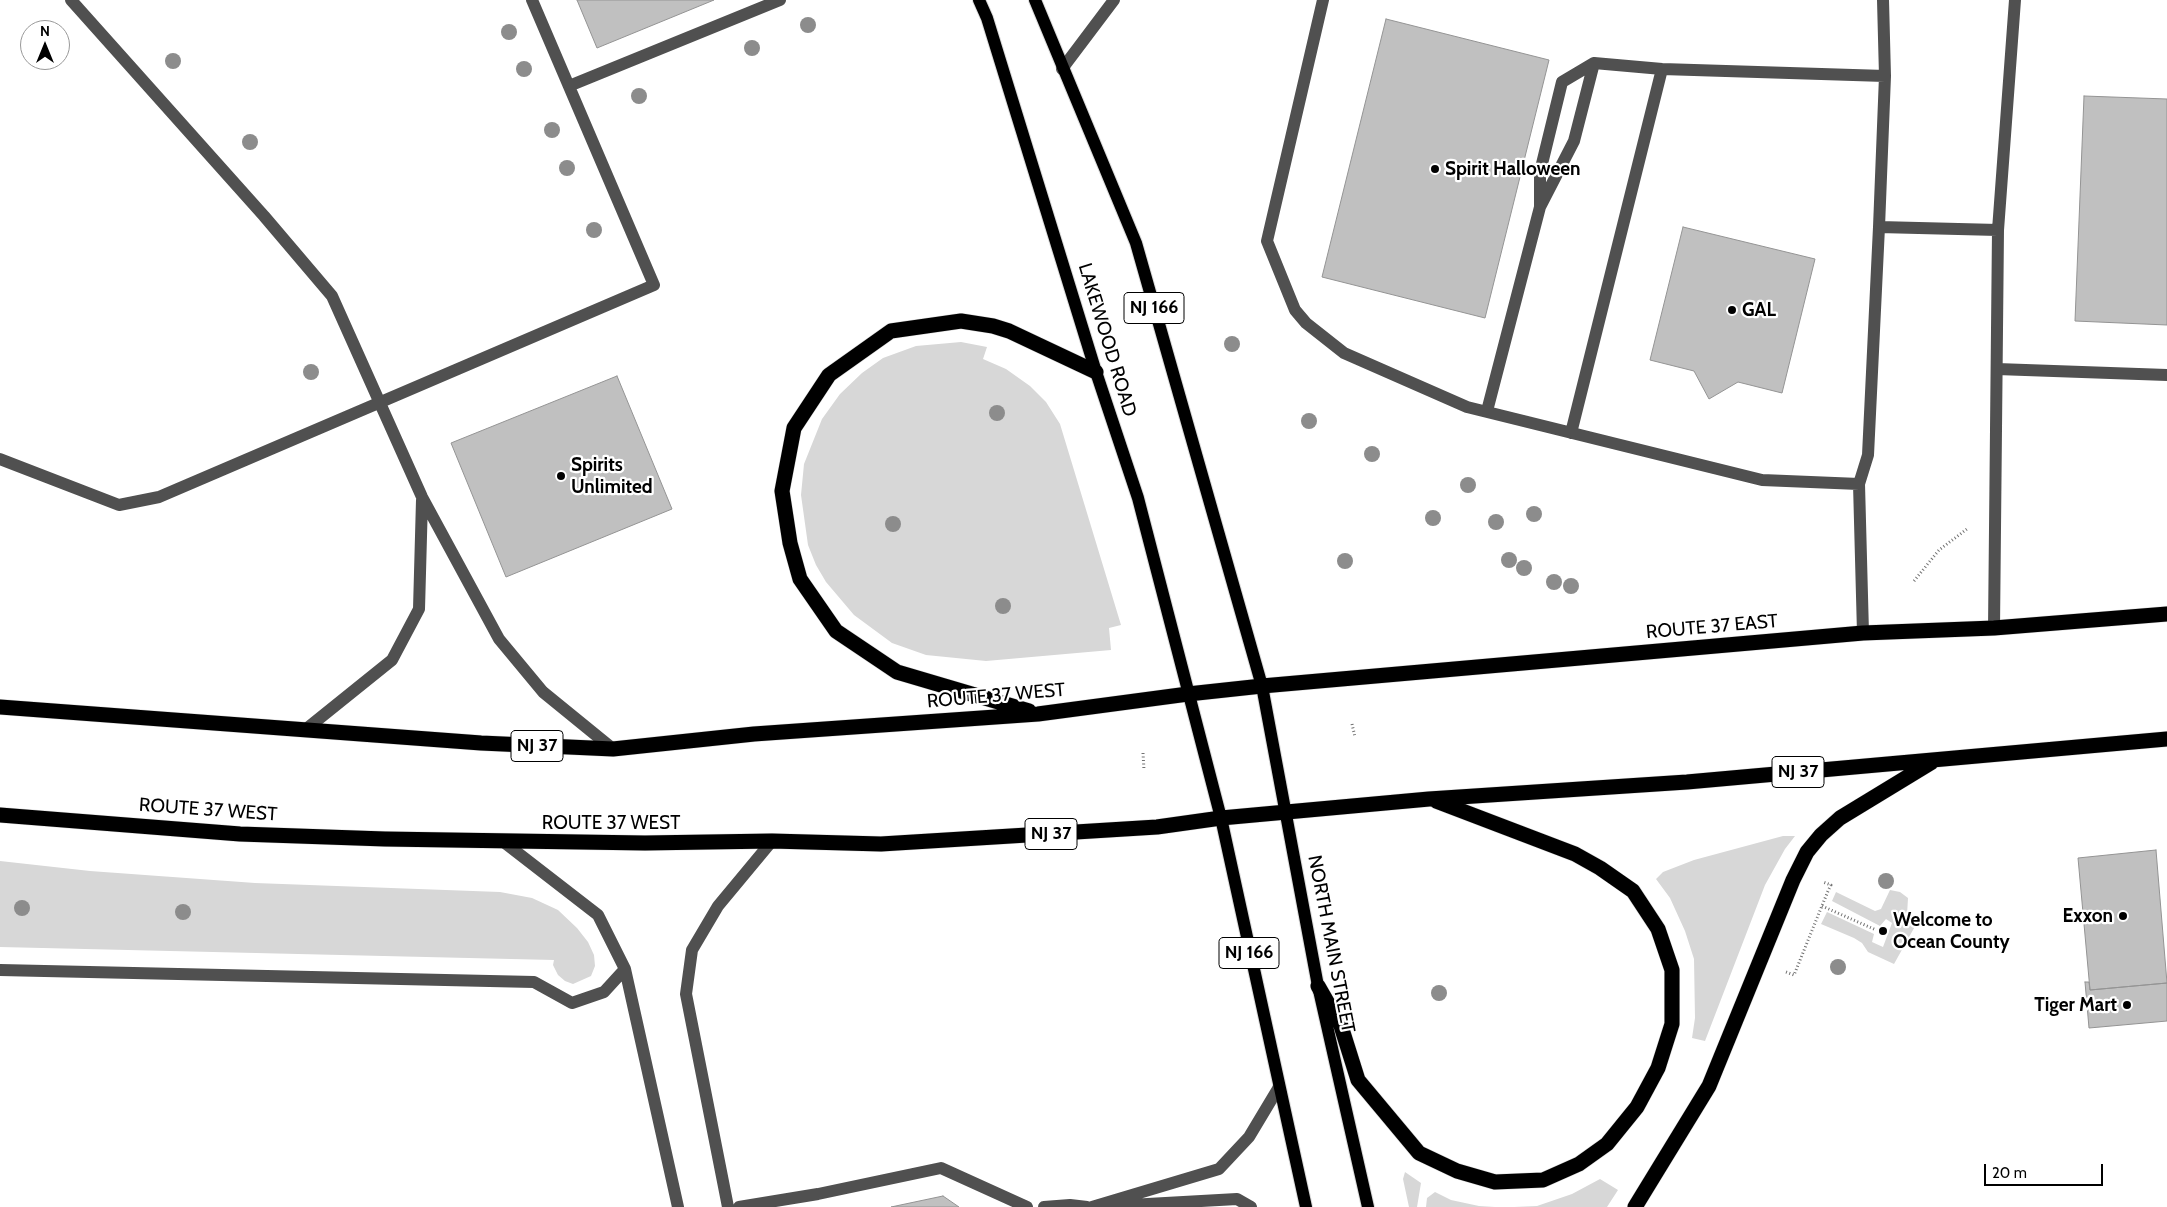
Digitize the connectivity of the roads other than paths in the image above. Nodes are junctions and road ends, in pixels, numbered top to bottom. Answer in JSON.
{"nodes":[{"id":1,"x":71,"y":0,"type":"edge"},
{"id":2,"x":532,"y":0,"type":"edge"},
{"id":3,"x":780,"y":0,"type":"edge"},
{"id":4,"x":979,"y":0,"type":"edge"},
{"id":5,"x":1035,"y":0,"type":"edge"},
{"id":6,"x":1114,"y":0,"type":"edge"},
{"id":7,"x":1323,"y":0,"type":"edge"},
{"id":8,"x":1883,"y":0,"type":"edge"},
{"id":9,"x":2015,"y":0,"type":"edge"},
{"id":10,"x":1594,"y":63,"type":"junction"},
{"id":11,"x":1062,"y":69,"type":"junction"},
{"id":12,"x":1662,"y":69,"type":"junction"},
{"id":13,"x":1884,"y":76,"type":"junction"},
{"id":14,"x":569,"y":86,"type":"junction"},
{"id":15,"x":1540,"y":206,"type":"junction"},
{"id":16,"x":1879,"y":227,"type":"junction"},
{"id":17,"x":1998,"y":230,"type":"junction"},
{"id":18,"x":1997,"y":369,"type":"junction"},
{"id":19,"x":1096,"y":372,"type":"junction"},
{"id":20,"x":2167,"y":375,"type":"edge"},
{"id":21,"x":380,"y":401,"type":"junction"},
{"id":22,"x":1487,"y":411,"type":"junction"},
{"id":23,"x":1571,"y":433,"type":"junction"},
{"id":24,"x":0,"y":460,"type":"edge"},
{"id":25,"x":1859,"y":484,"type":"junction"},
{"id":26,"x":422,"y":497,"type":"junction"},
{"id":27,"x":2167,"y":614,"type":"edge"},
{"id":28,"x":1994,"y":628,"type":"junction"},
{"id":29,"x":1863,"y":633,"type":"junction"},
{"id":30,"x":1262,"y":686,"type":"junction"},
{"id":31,"x":1188,"y":694,"type":"junction"},
{"id":32,"x":0,"y":695,"type":"edge"},
{"id":33,"x":0,"y":706,"type":"edge"},
{"id":34,"x":36,"y":711,"type":"junction"},
{"id":35,"x":1038,"y":714,"type":"junction"},
{"id":36,"x":305,"y":730,"type":"junction"},
{"id":37,"x":2167,"y":739,"type":"edge"},
{"id":38,"x":613,"y":749,"type":"junction"},
{"id":39,"x":1936,"y":760,"type":"junction"},
{"id":40,"x":1430,"y":799,"type":"junction"},
{"id":41,"x":1286,"y":812,"type":"junction"},
{"id":42,"x":0,"y":815,"type":"edge"},
{"id":43,"x":1221,"y":818,"type":"junction"},
{"id":44,"x":772,"y":841,"type":"junction"},
{"id":45,"x":505,"y":843,"type":"junction"},
{"id":46,"x":625,"y":969,"type":"junction"},
{"id":47,"x":0,"y":970,"type":"edge"},
{"id":48,"x":1318,"y":986,"type":"junction"},
{"id":49,"x":1279,"y":1087,"type":"junction"},
{"id":50,"x":678,"y":1207,"type":"edge"},
{"id":51,"x":728,"y":1207,"type":"edge"},
{"id":52,"x":739,"y":1207,"type":"edge"},
{"id":53,"x":1027,"y":1207,"type":"edge"},
{"id":54,"x":1044,"y":1207,"type":"edge"},
{"id":55,"x":1086,"y":1207,"type":"edge"},
{"id":56,"x":1092,"y":1207,"type":"edge"},
{"id":57,"x":1100,"y":1207,"type":"edge"},
{"id":58,"x":1251,"y":1207,"type":"edge"},
{"id":59,"x":1306,"y":1207,"type":"edge"},
{"id":60,"x":1368,"y":1207,"type":"edge"},
{"id":61,"x":1635,"y":1207,"type":"edge"}],
"edges":[{"from":1,"to":21,"type":"lane"},
{"from":2,"to":14,"type":"lane"},
{"from":3,"to":14,"type":"lane"},
{"from":4,"to":19,"type":"main road","name":"LAKEWOOD ROAD","number":"NJ 166"},
{"from":5,"to":11,"type":"main road","number":"NJ 166"},
{"from":6,"to":11,"type":"lane"},
{"from":7,"to":22,"type":"lane"},
{"from":8,"to":13,"type":"lane"},
{"from":9,"to":17,"type":"lane"},
{"from":10,"to":12,"type":"lane"},
{"from":10,"to":15,"type":"lane"},
{"from":10,"to":15,"type":"lane"},
{"from":11,"to":30,"type":"main road","number":"NJ 166"},
{"from":12,"to":13,"type":"lane"},
{"from":12,"to":23,"type":"lane"},
{"from":13,"to":16,"type":"lane"},
{"from":14,"to":21,"type":"lane"},
{"from":15,"to":22,"type":"lane"},
{"from":16,"to":17,"type":"lane"},
{"from":16,"to":25,"type":"lane"},
{"from":17,"to":18,"type":"lane"},
{"from":18,"to":20,"type":"lane"},
{"from":18,"to":28,"type":"lane"},
{"from":19,"to":31,"type":"main road","name":"LAKEWOOD ROAD","number":"NJ 166"},
{"from":19,"to":35,"type":"highway"},
{"from":21,"to":24,"type":"lane"},
{"from":21,"to":26,"type":"lane"},
{"from":22,"to":23,"type":"lane"},
{"from":23,"to":25,"type":"lane"},
{"from":25,"to":29,"type":"lane"},
{"from":26,"to":36,"type":"lane"},
{"from":26,"to":38,"type":"lane"},
{"from":27,"to":28,"type":"highway","name":"ROUTE 37 EAST","number":"NJ 37"},
{"from":28,"to":29,"type":"highway","name":"ROUTE 37 EAST","number":"NJ 37"},
{"from":29,"to":30,"type":"highway","name":"ROUTE 37 EAST","number":"NJ 37"},
{"from":30,"to":31,"type":"highway","number":"NJ 37"},
{"from":30,"to":41,"type":"main road","name":"NORTH MAIN STREET","number":"NJ 166"},
{"from":31,"to":35,"type":"highway","name":"ROUTE 37 WEST","number":"NJ 37"},
{"from":31,"to":43,"type":"main road","number":"NJ 166"},
{"from":32,"to":34,"type":"highway"},
{"from":33,"to":34,"type":"highway","name":"ROUTE 37 WEST","number":"NJ 37"},
{"from":34,"to":36,"type":"highway","name":"ROUTE 37 WEST","number":"NJ 37"},
{"from":35,"to":38,"type":"highway","name":"ROUTE 37 WEST","number":"NJ 37"},
{"from":36,"to":38,"type":"highway","name":"ROUTE 37 WEST","number":"NJ 37"},
{"from":37,"to":39,"type":"highway","number":"NJ 37"},
{"from":39,"to":40,"type":"highway","number":"NJ 37"},
{"from":39,"to":61,"type":"highway"},
{"from":40,"to":41,"type":"highway","number":"NJ 37"},
{"from":40,"to":48,"type":"highway"},
{"from":41,"to":43,"type":"highway","number":"NJ 37"},
{"from":41,"to":48,"type":"main road","name":"NORTH MAIN STREET","number":"NJ 166"},
{"from":42,"to":45,"type":"highway","name":"ROUTE 37 WEST","number":"NJ 37"},
{"from":43,"to":44,"type":"highway","name":"ROUTE 37 WEST","number":"NJ 37"},
{"from":43,"to":49,"type":"main road","number":"NJ 166"},
{"from":44,"to":45,"type":"highway","name":"ROUTE 37 WEST","number":"NJ 37"},
{"from":44,"to":51,"type":"lane"},
{"from":45,"to":46,"type":"lane"},
{"from":46,"to":47,"type":"lane"},
{"from":46,"to":50,"type":"lane"},
{"from":48,"to":60,"type":"main road","name":"NORTH MAIN STREET","number":"NJ 166"},
{"from":49,"to":56,"type":"lane"},
{"from":49,"to":59,"type":"main road","number":"NJ 166"},
{"from":52,"to":53,"type":"lane"},
{"from":54,"to":55,"type":"lane"},
{"from":57,"to":58,"type":"lane"}]}
